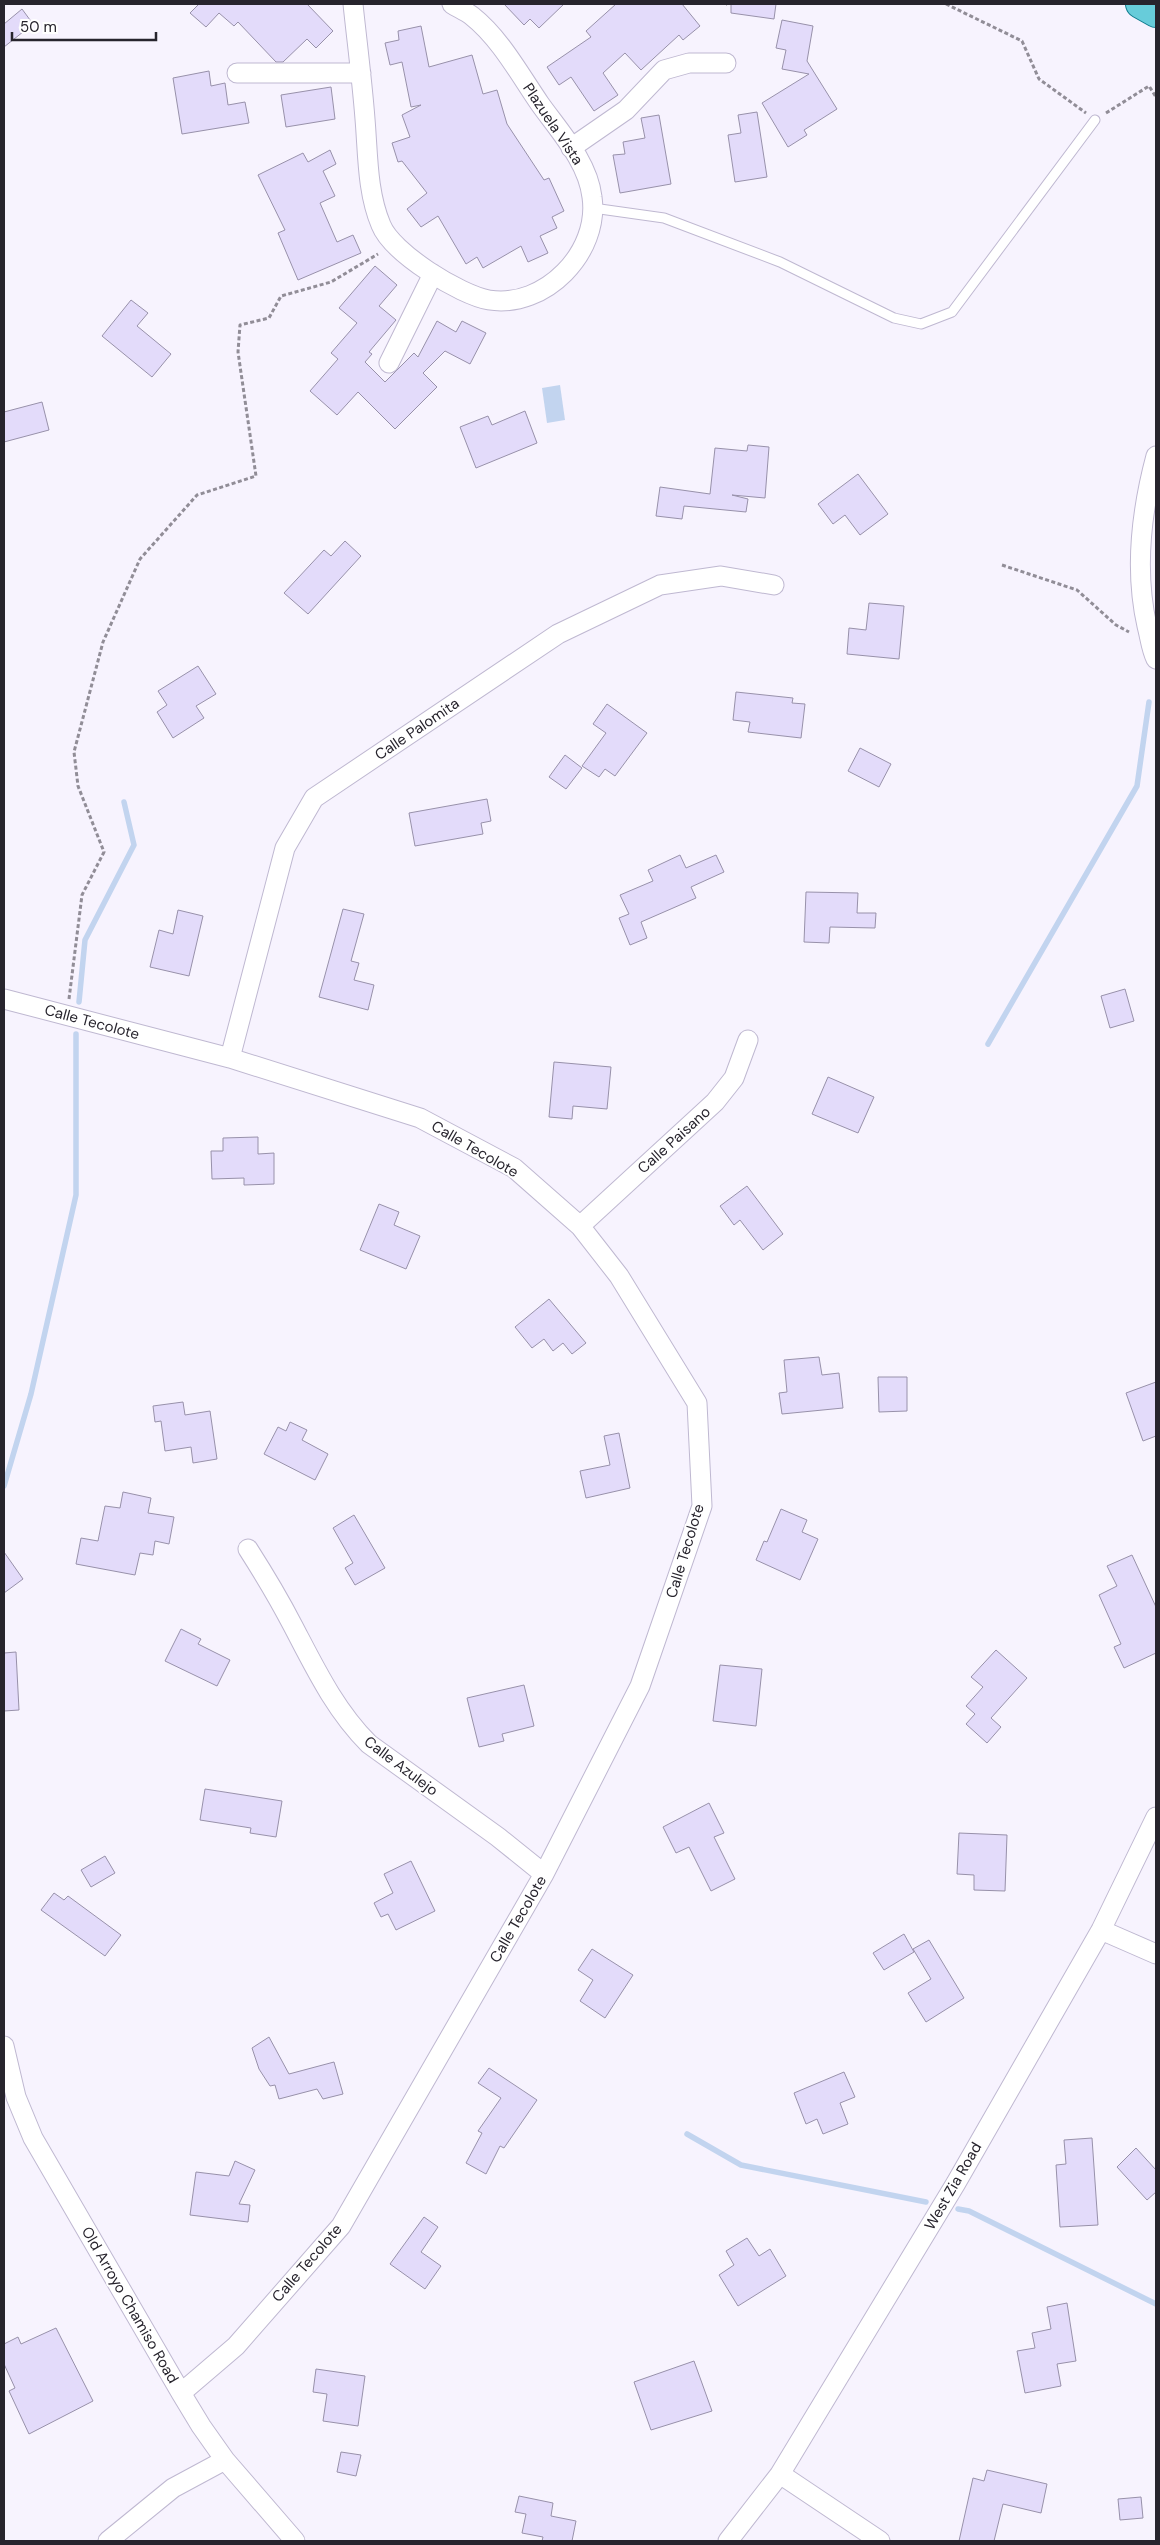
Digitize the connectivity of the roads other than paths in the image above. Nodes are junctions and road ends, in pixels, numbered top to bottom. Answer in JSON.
{"nodes":[{"id":1,"x":356,"y":4,"type":"edge"},
{"id":2,"x":1140,"y":4,"type":"edge"},
{"id":3,"x":458,"y":5,"type":"edge"},
{"id":4,"x":1156,"y":13,"type":"edge"},
{"id":5,"x":726,"y":63,"type":"dead end"},
{"id":6,"x":237,"y":73,"type":"dead end"},
{"id":7,"x":361,"y":73,"type":"junction"},
{"id":8,"x":1095,"y":120,"type":"road end"},
{"id":9,"x":571,"y":148,"type":"junction"},
{"id":10,"x":593,"y":208,"type":"junction"},
{"id":11,"x":433,"y":274,"type":"junction"},
{"id":12,"x":390,"y":364,"type":"dead end"},
{"id":13,"x":1156,"y":456,"type":"edge"},
{"id":14,"x":774,"y":585,"type":"dead end"},
{"id":15,"x":1154,"y":651,"type":"edge"},
{"id":16,"x":4,"y":999,"type":"edge"},
{"id":17,"x":748,"y":1040,"type":"dead end"},
{"id":18,"x":230,"y":1058,"type":"junction"},
{"id":19,"x":580,"y":1226,"type":"junction"},
{"id":20,"x":248,"y":1549,"type":"dead end"},
{"id":21,"x":1156,"y":1817,"type":"edge"},
{"id":22,"x":544,"y":1874,"type":"junction"},
{"id":23,"x":1101,"y":1930,"type":"junction"},
{"id":24,"x":1156,"y":1954,"type":"edge"},
{"id":25,"x":4,"y":2046,"type":"edge"},
{"id":26,"x":181,"y":2393,"type":"junction"},
{"id":27,"x":225,"y":2460,"type":"junction"},
{"id":28,"x":780,"y":2474,"type":"junction"},
{"id":29,"x":108,"y":2541,"type":"edge"},
{"id":30,"x":295,"y":2541,"type":"edge"},
{"id":31,"x":728,"y":2541,"type":"edge"},
{"id":32,"x":880,"y":2541,"type":"edge"}],
"edges":[{"from":1,"to":7,"type":"street","name":"Plazuela Vista"},
{"from":2,"to":4,"type":"main road"},
{"from":3,"to":9,"type":"street","name":"Plazuela Vista"},
{"from":5,"to":9,"type":"street"},
{"from":6,"to":7,"type":"street"},
{"from":7,"to":11,"type":"street","name":"Plazuela Vista"},
{"from":8,"to":10,"type":"lane"},
{"from":9,"to":10,"type":"street","name":"Plazuela Vista"},
{"from":10,"to":11,"type":"street","name":"Plazuela Vista"},
{"from":11,"to":12,"type":"street"},
{"from":13,"to":15,"type":"street"},
{"from":14,"to":18,"type":"street","name":"Calle Palomita"},
{"from":16,"to":18,"type":"street","name":"Calle Tecolote"},
{"from":17,"to":19,"type":"street","name":"Calle Paisano"},
{"from":18,"to":19,"type":"street","name":"Calle Tecolote"},
{"from":19,"to":22,"type":"street","name":"Calle Tecolote"},
{"from":20,"to":22,"type":"street","name":"Calle Azulejo"},
{"from":21,"to":23,"type":"street","name":"West Zia Road"},
{"from":22,"to":26,"type":"street","name":"Calle Tecolote"},
{"from":23,"to":24,"type":"street"},
{"from":23,"to":28,"type":"street","name":"West Zia Road"},
{"from":25,"to":26,"type":"street","name":"Old Arroyo Chamiso Road"},
{"from":26,"to":27,"type":"street","name":"Old Arroyo Chamiso Road"},
{"from":27,"to":29,"type":"street"},
{"from":27,"to":30,"type":"street","name":"Old Arroyo Chamiso Road"},
{"from":28,"to":31,"type":"street","name":"West Zia Road"},
{"from":28,"to":32,"type":"street"}]}
